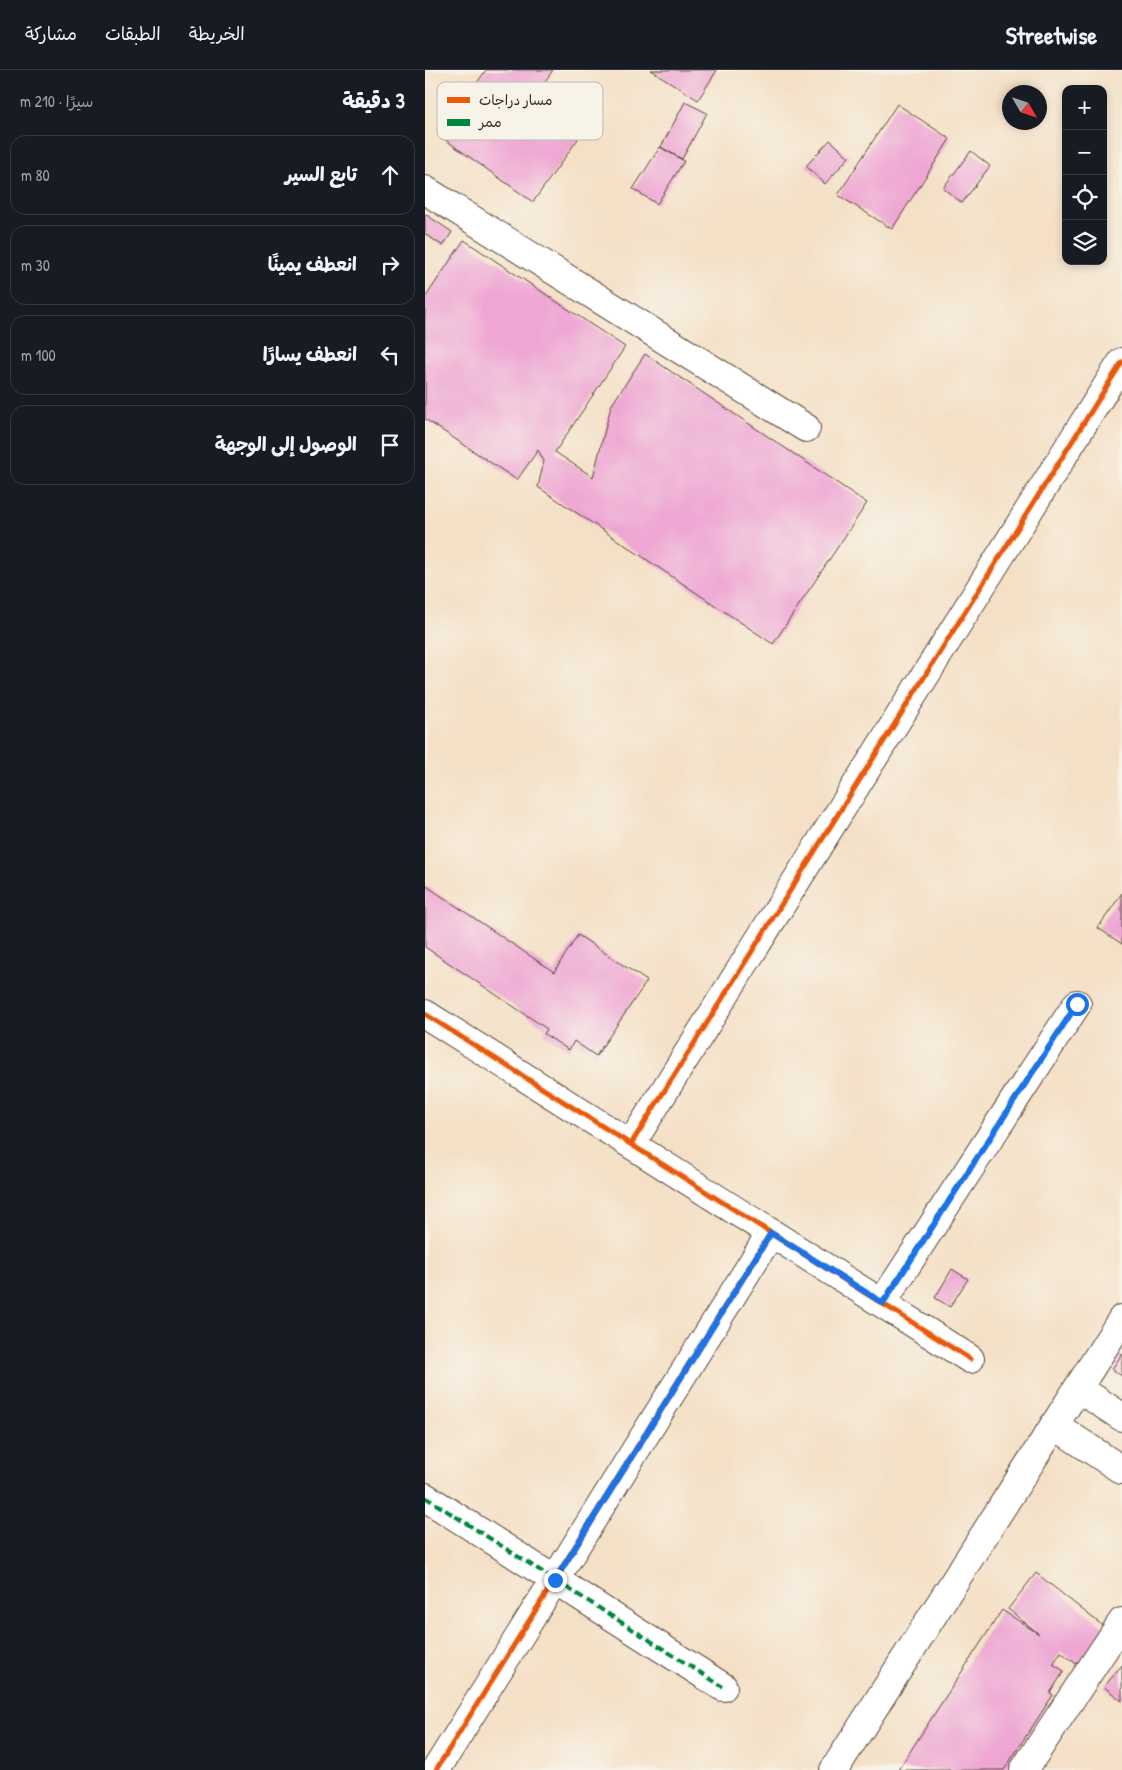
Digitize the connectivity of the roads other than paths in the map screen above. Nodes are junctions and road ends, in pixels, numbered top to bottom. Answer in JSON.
{"nodes":[{"id":1,"x":425,"y":190,"type":"edge"},
{"id":2,"x":1122,"y":362,"type":"edge"},
{"id":3,"x":806,"y":428,"type":"dead end"},
{"id":4,"x":1077,"y":1004,"type":"dead end"},
{"id":5,"x":425,"y":1014,"type":"edge"},
{"id":6,"x":631,"y":1144,"type":"junction"},
{"id":7,"x":771,"y":1233,"type":"junction"},
{"id":8,"x":883,"y":1303,"type":"junction"},
{"id":9,"x":1122,"y":1318,"type":"edge"},
{"id":10,"x":970,"y":1359,"type":"dead end"},
{"id":11,"x":1078,"y":1388,"type":"junction"},
{"id":12,"x":1122,"y":1417,"type":"edge"},
{"id":13,"x":1054,"y":1425,"type":"junction"},
{"id":14,"x":1122,"y":1470,"type":"edge"},
{"id":15,"x":425,"y":1497,"type":"edge"},
{"id":16,"x":555,"y":1580,"type":"junction"},
{"id":17,"x":1122,"y":1622,"type":"edge"},
{"id":18,"x":723,"y":1687,"type":"dead end"},
{"id":19,"x":436,"y":1770,"type":"edge"},
{"id":20,"x":834,"y":1770,"type":"edge"},
{"id":21,"x":1024,"y":1770,"type":"edge"}],
"edges":[{"from":1,"to":3,"type":"street"},
{"from":2,"to":6,"type":"street"},
{"from":4,"to":8,"type":"street"},
{"from":5,"to":6,"type":"street"},
{"from":6,"to":7,"type":"street"},
{"from":7,"to":8,"type":"street"},
{"from":7,"to":16,"type":"street"},
{"from":8,"to":10,"type":"street"},
{"from":9,"to":11,"type":"street"},
{"from":11,"to":12,"type":"street"},
{"from":11,"to":13,"type":"street"},
{"from":13,"to":14,"type":"street"},
{"from":13,"to":20,"type":"street"},
{"from":15,"to":16,"type":"street"},
{"from":16,"to":18,"type":"street"},
{"from":16,"to":19,"type":"street"},
{"from":17,"to":21,"type":"street"}]}
